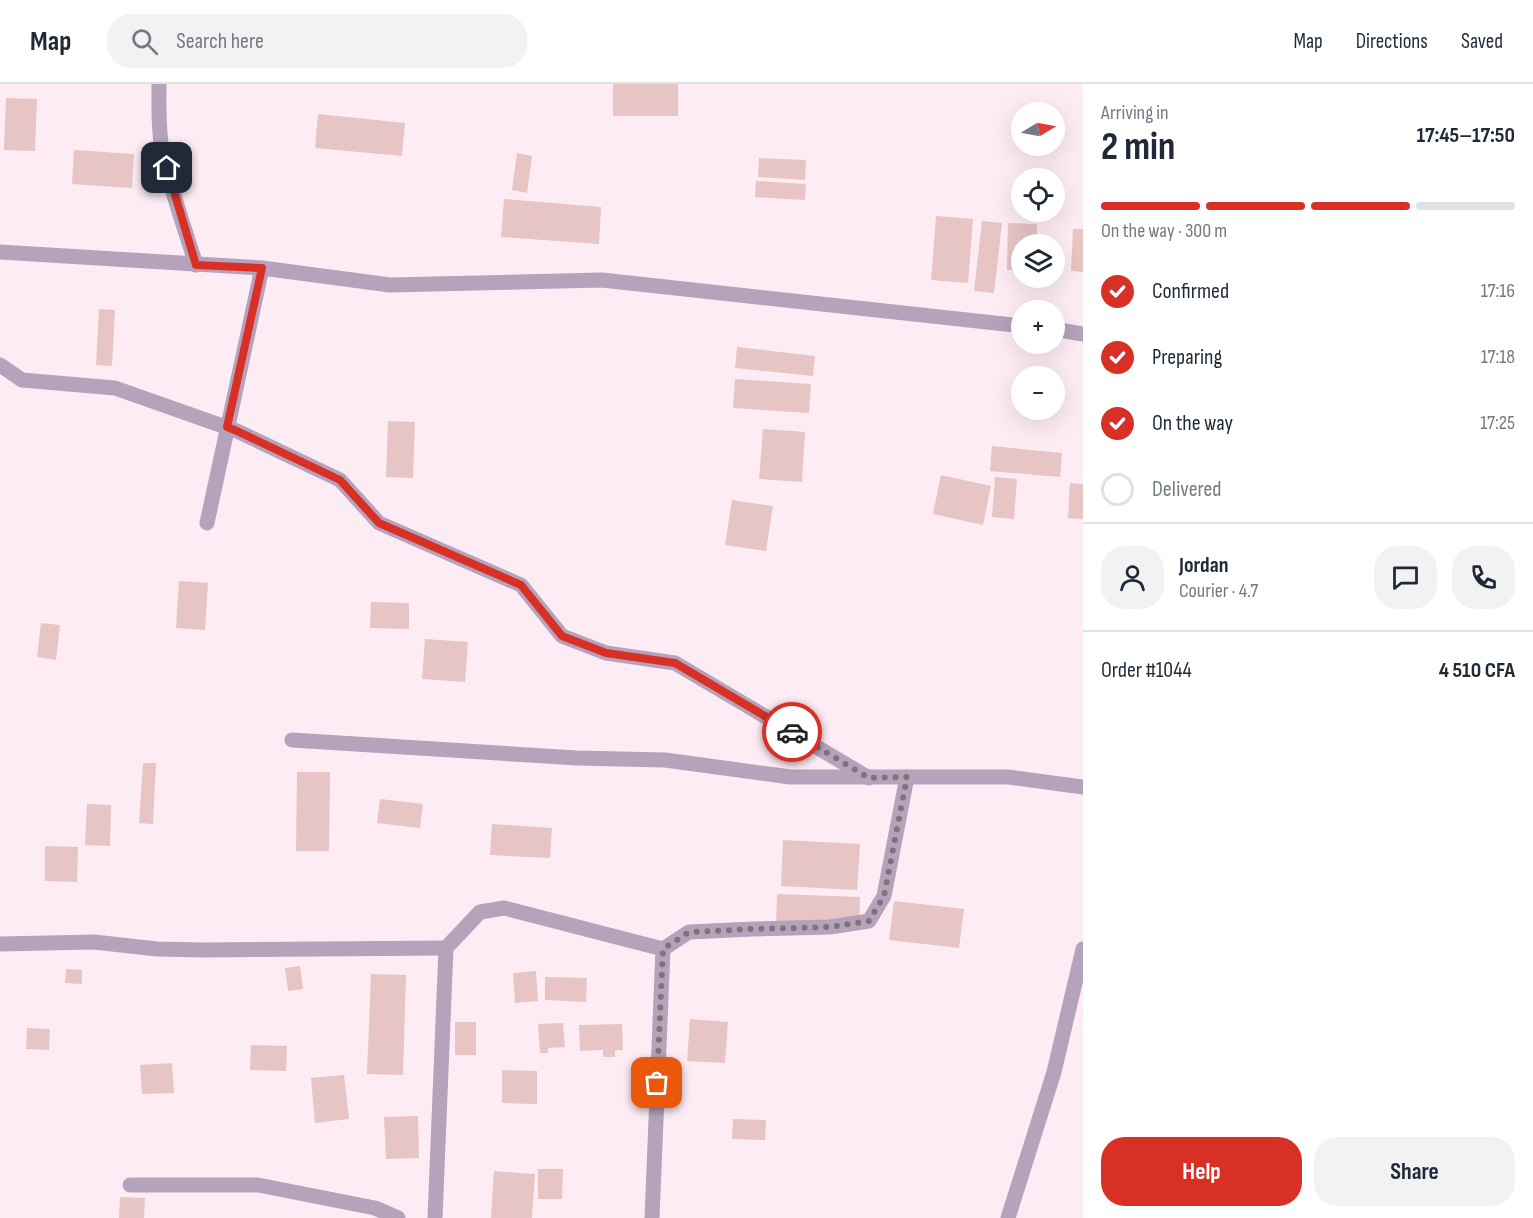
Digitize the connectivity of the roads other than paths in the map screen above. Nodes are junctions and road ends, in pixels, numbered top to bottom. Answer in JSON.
{"nodes":[{"id":1,"x":159,"y":84,"type":"edge"},
{"id":2,"x":0,"y":252,"type":"edge"},
{"id":3,"x":196,"y":265,"type":"junction"},
{"id":4,"x":262,"y":268,"type":"junction"},
{"id":5,"x":1011,"y":325,"type":"edge"},
{"id":6,"x":1065,"y":331,"type":"edge"},
{"id":7,"x":1083,"y":334,"type":"edge"},
{"id":8,"x":0,"y":365,"type":"edge"},
{"id":9,"x":227,"y":427,"type":"junction"},
{"id":10,"x":207,"y":523,"type":"dead end"},
{"id":11,"x":292,"y":740,"type":"dead end"},
{"id":12,"x":907,"y":777,"type":"junction"},
{"id":13,"x":869,"y":778,"type":"junction"},
{"id":14,"x":1083,"y":786,"type":"edge"},
{"id":15,"x":0,"y":944,"type":"edge"},
{"id":16,"x":446,"y":948,"type":"junction"},
{"id":17,"x":663,"y":949,"type":"junction"},
{"id":18,"x":1083,"y":949,"type":"edge"},
{"id":19,"x":130,"y":1185,"type":"dead end"},
{"id":20,"x":398,"y":1218,"type":"edge"},
{"id":21,"x":435,"y":1218,"type":"edge"},
{"id":22,"x":652,"y":1218,"type":"edge"},
{"id":23,"x":1008,"y":1218,"type":"edge"}],
"edges":[{"from":1,"to":3,"type":"street"},
{"from":2,"to":3,"type":"street"},
{"from":3,"to":4,"type":"street"},
{"from":4,"to":5,"type":"street"},
{"from":4,"to":9,"type":"street"},
{"from":6,"to":7,"type":"street"},
{"from":8,"to":9,"type":"street"},
{"from":9,"to":10,"type":"street"},
{"from":9,"to":13,"type":"street"},
{"from":11,"to":13,"type":"street"},
{"from":12,"to":13,"type":"street"},
{"from":12,"to":14,"type":"street"},
{"from":12,"to":17,"type":"street"},
{"from":15,"to":16,"type":"street"},
{"from":16,"to":17,"type":"street"},
{"from":16,"to":21,"type":"street"},
{"from":17,"to":22,"type":"street"},
{"from":18,"to":23,"type":"street"},
{"from":19,"to":20,"type":"street"}]}
